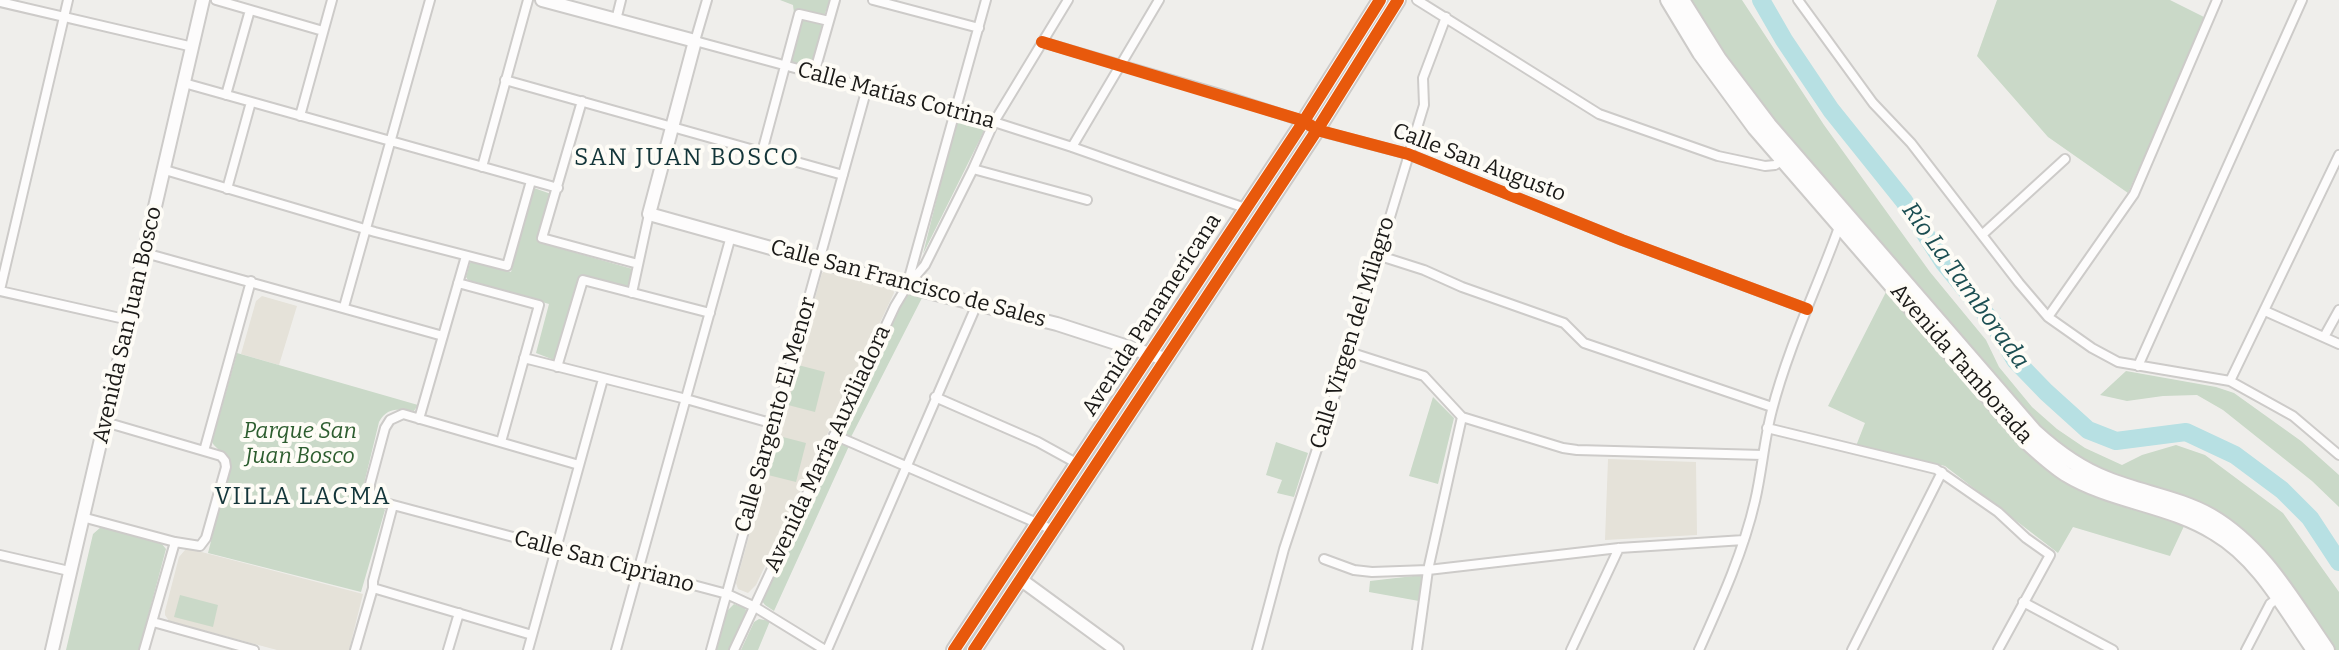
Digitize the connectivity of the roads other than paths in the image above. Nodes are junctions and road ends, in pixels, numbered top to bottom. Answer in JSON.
{"nodes":[{"id":1,"x":68,"y":0,"type":"edge"},
{"id":2,"x":203,"y":0,"type":"edge"},
{"id":3,"x":216,"y":0,"type":"edge"},
{"id":4,"x":332,"y":0,"type":"edge"},
{"id":5,"x":430,"y":0,"type":"edge"},
{"id":6,"x":528,"y":0,"type":"edge"},
{"id":7,"x":542,"y":0,"type":"edge"},
{"id":8,"x":621,"y":0,"type":"edge"},
{"id":9,"x":707,"y":0,"type":"edge"},
{"id":10,"x":835,"y":0,"type":"edge"},
{"id":11,"x":873,"y":0,"type":"edge"},
{"id":12,"x":986,"y":0,"type":"edge"},
{"id":13,"x":1068,"y":0,"type":"edge"},
{"id":14,"x":1159,"y":0,"type":"edge"},
{"id":15,"x":1380,"y":0,"type":"edge"},
{"id":16,"x":1398,"y":0,"type":"edge"},
{"id":17,"x":1417,"y":0,"type":"edge"},
{"id":18,"x":1668,"y":0,"type":"edge"},
{"id":19,"x":1682,"y":0,"type":"edge"},
{"id":20,"x":1798,"y":0,"type":"edge"},
{"id":21,"x":2217,"y":0,"type":"edge"},
{"id":22,"x":2302,"y":0,"type":"edge"},
{"id":23,"x":0,"y":2,"type":"edge"},
{"id":24,"x":891,"y":2,"type":"edge"},
{"id":25,"x":250,"y":10,"type":"junction"},
{"id":26,"x":64,"y":17,"type":"junction"},
{"id":27,"x":1446,"y":17,"type":"junction"},
{"id":28,"x":616,"y":20,"type":"junction"},
{"id":29,"x":829,"y":21,"type":"junction"},
{"id":30,"x":979,"y":28,"type":"junction"},
{"id":31,"x":323,"y":31,"type":"junction"},
{"id":32,"x":695,"y":41,"type":"junction"},
{"id":33,"x":1042,"y":42,"type":"junction"},
{"id":34,"x":193,"y":47,"type":"junction"},
{"id":35,"x":1119,"y":64,"type":"junction"},
{"id":36,"x":785,"y":66,"type":"junction"},
{"id":37,"x":814,"y":74,"type":"junction"},
{"id":38,"x":505,"y":80,"type":"junction"},
{"id":39,"x":184,"y":83,"type":"junction"},
{"id":40,"x":867,"y":88,"type":"junction"},
{"id":41,"x":226,"y":95,"type":"junction"},
{"id":42,"x":582,"y":101,"type":"junction"},
{"id":43,"x":251,"y":102,"type":"junction"},
{"id":44,"x":955,"y":112,"type":"junction"},
{"id":45,"x":300,"y":116,"type":"junction"},
{"id":46,"x":1304,"y":121,"type":"junction"},
{"id":47,"x":994,"y":122,"type":"junction"},
{"id":48,"x":674,"y":127,"type":"junction"},
{"id":49,"x":1317,"y":130,"type":"junction"},
{"id":50,"x":390,"y":141,"type":"junction"},
{"id":51,"x":1072,"y":147,"type":"junction"},
{"id":52,"x":762,"y":152,"type":"junction"},
{"id":53,"x":1408,"y":154,"type":"junction"},
{"id":54,"x":2339,"y":155,"type":"edge"},
{"id":55,"x":2065,"y":159,"type":"dead end"},
{"id":56,"x":1783,"y":160,"type":"junction"},
{"id":57,"x":482,"y":167,"type":"junction"},
{"id":58,"x":973,"y":169,"type":"junction"},
{"id":59,"x":165,"y":170,"type":"junction"},
{"id":60,"x":843,"y":175,"type":"junction"},
{"id":61,"x":531,"y":181,"type":"junction"},
{"id":62,"x":558,"y":188,"type":"junction"},
{"id":63,"x":227,"y":189,"type":"junction"},
{"id":64,"x":1087,"y":200,"type":"dead end"},
{"id":65,"x":1245,"y":208,"type":"junction"},
{"id":66,"x":649,"y":214,"type":"junction"},
{"id":67,"x":1845,"y":223,"type":"junction"},
{"id":68,"x":365,"y":229,"type":"junction"},
{"id":69,"x":1983,"y":234,"type":"junction"},
{"id":70,"x":731,"y":236,"type":"junction"},
{"id":71,"x":145,"y":253,"type":"junction"},
{"id":72,"x":1377,"y":255,"type":"junction"},
{"id":73,"x":466,"y":256,"type":"junction"},
{"id":74,"x":819,"y":260,"type":"junction"},
{"id":75,"x":638,"y":264,"type":"junction"},
{"id":76,"x":251,"y":281,"type":"junction"},
{"id":77,"x":458,"y":283,"type":"junction"},
{"id":78,"x":907,"y":286,"type":"junction"},
{"id":79,"x":0,"y":291,"type":"edge"},
{"id":80,"x":632,"y":293,"type":"junction"},
{"id":81,"x":977,"y":304,"type":"junction"},
{"id":82,"x":344,"y":307,"type":"junction"},
{"id":83,"x":1807,"y":309,"type":"junction"},
{"id":84,"x":2339,"y":310,"type":"edge"},
{"id":85,"x":2265,"y":311,"type":"junction"},
{"id":86,"x":710,"y":313,"type":"junction"},
{"id":87,"x":2048,"y":317,"type":"junction"},
{"id":88,"x":129,"y":320,"type":"junction"},
{"id":89,"x":443,"y":336,"type":"junction"},
{"id":90,"x":2324,"y":337,"type":"junction"},
{"id":91,"x":2339,"y":344,"type":"edge"},
{"id":92,"x":1349,"y":352,"type":"junction"},
{"id":93,"x":1158,"y":356,"type":"junction"},
{"id":94,"x":524,"y":358,"type":"junction"},
{"id":95,"x":2138,"y":366,"type":"junction"},
{"id":96,"x":557,"y":367,"type":"junction"},
{"id":97,"x":603,"y":379,"type":"junction"},
{"id":98,"x":2230,"y":381,"type":"junction"},
{"id":99,"x":935,"y":397,"type":"junction"},
{"id":100,"x":686,"y":399,"type":"junction"},
{"id":101,"x":1772,"y":407,"type":"junction"},
{"id":102,"x":1462,"y":417,"type":"junction"},
{"id":103,"x":419,"y":419,"type":"junction"},
{"id":104,"x":105,"y":422,"type":"junction"},
{"id":105,"x":774,"y":424,"type":"junction"},
{"id":106,"x":1767,"y":428,"type":"junction"},
{"id":107,"x":834,"y":435,"type":"junction"},
{"id":108,"x":501,"y":442,"type":"junction"},
{"id":109,"x":204,"y":451,"type":"junction"},
{"id":110,"x":1763,"y":455,"type":"junction"},
{"id":111,"x":2339,"y":455,"type":"edge"},
{"id":112,"x":1078,"y":464,"type":"junction"},
{"id":113,"x":579,"y":465,"type":"junction"},
{"id":114,"x":907,"y":466,"type":"junction"},
{"id":115,"x":1942,"y":472,"type":"junction"},
{"id":116,"x":393,"y":505,"type":"junction"},
{"id":117,"x":82,"y":517,"type":"junction"},
{"id":118,"x":1038,"y":524,"type":"junction"},
{"id":119,"x":1053,"y":530,"type":"junction"},
{"id":120,"x":1744,"y":540,"type":"junction"},
{"id":121,"x":175,"y":542,"type":"junction"},
{"id":122,"x":1619,"y":548,"type":"junction"},
{"id":123,"x":555,"y":549,"type":"junction"},
{"id":124,"x":0,"y":555,"type":"edge"},
{"id":125,"x":1324,"y":559,"type":"dead end"},
{"id":126,"x":637,"y":570,"type":"junction"},
{"id":127,"x":1428,"y":570,"type":"junction"},
{"id":128,"x":69,"y":571,"type":"junction"},
{"id":129,"x":1020,"y":579,"type":"junction"},
{"id":130,"x":373,"y":588,"type":"junction"},
{"id":131,"x":727,"y":594,"type":"junction"},
{"id":132,"x":2282,"y":595,"type":"junction"},
{"id":133,"x":2023,"y":602,"type":"junction"},
{"id":134,"x":755,"y":607,"type":"junction"},
{"id":135,"x":459,"y":613,"type":"junction"},
{"id":136,"x":153,"y":622,"type":"junction"},
{"id":137,"x":532,"y":635,"type":"junction"},
{"id":138,"x":235,"y":648,"type":"edge"},
{"id":139,"x":52,"y":650,"type":"edge"},
{"id":140,"x":144,"y":650,"type":"edge"},
{"id":141,"x":253,"y":650,"type":"edge"},
{"id":142,"x":355,"y":650,"type":"edge"},
{"id":143,"x":448,"y":650,"type":"edge"},
{"id":144,"x":528,"y":650,"type":"edge"},
{"id":145,"x":616,"y":650,"type":"edge"},
{"id":146,"x":711,"y":650,"type":"edge"},
{"id":147,"x":734,"y":650,"type":"edge"},
{"id":148,"x":826,"y":650,"type":"edge"},
{"id":149,"x":954,"y":650,"type":"edge"},
{"id":150,"x":974,"y":650,"type":"edge"},
{"id":151,"x":1117,"y":650,"type":"edge"},
{"id":152,"x":1257,"y":650,"type":"edge"},
{"id":153,"x":1417,"y":650,"type":"edge"},
{"id":154,"x":1571,"y":650,"type":"edge"},
{"id":155,"x":1699,"y":650,"type":"edge"},
{"id":156,"x":1852,"y":650,"type":"edge"},
{"id":157,"x":1998,"y":650,"type":"edge"},
{"id":158,"x":2113,"y":650,"type":"edge"},
{"id":159,"x":2246,"y":650,"type":"edge"},
{"id":160,"x":2314,"y":650,"type":"edge"},
{"id":161,"x":2327,"y":650,"type":"edge"}],
"edges":[{"from":1,"to":26,"type":"street"},
{"from":2,"to":34,"type":"street","name":"Avenida San Juan Bosco"},
{"from":3,"to":25,"type":"street"},
{"from":4,"to":31,"type":"street"},
{"from":5,"to":50,"type":"street"},
{"from":6,"to":38,"type":"street"},
{"from":7,"to":28,"type":"street","name":"Calle Matías Cotrina"},
{"from":8,"to":28,"type":"street"},
{"from":9,"to":32,"type":"street"},
{"from":10,"to":29,"type":"street"},
{"from":11,"to":24,"type":"street"},
{"from":12,"to":30,"type":"street"},
{"from":13,"to":33,"type":"street","name":"Avenida María Auxiliadora"},
{"from":14,"to":35,"type":"street"},
{"from":15,"to":46,"type":"main road","name":"Avenida Panamericana"},
{"from":16,"to":49,"type":"main road","name":"Avenida Panamericana"},
{"from":17,"to":27,"type":"street"},
{"from":18,"to":56,"type":"main road","name":"Avenida Tamborada"},
{"from":19,"to":67,"type":"main road","name":"Avenida Tamborada"},
{"from":20,"to":69,"type":"street"},
{"from":21,"to":87,"type":"street"},
{"from":22,"to":95,"type":"street"},
{"from":23,"to":26,"type":"street"},
{"from":24,"to":30,"type":"street"},
{"from":25,"to":31,"type":"street"},
{"from":25,"to":41,"type":"street"},
{"from":26,"to":34,"type":"street"},
{"from":26,"to":79,"type":"street"},
{"from":27,"to":53,"type":"street","name":"Calle Virgen del Milagro"},
{"from":27,"to":56,"type":"street"},
{"from":28,"to":32,"type":"street","name":"Calle Matías Cotrina"},
{"from":29,"to":36,"type":"street"},
{"from":29,"to":37,"type":"street"},
{"from":30,"to":44,"type":"street"},
{"from":31,"to":45,"type":"street"},
{"from":32,"to":36,"type":"street","name":"Calle Matías Cotrina"},
{"from":32,"to":48,"type":"street"},
{"from":33,"to":35,"type":"street","name":"Calle San Augusto"},
{"from":33,"to":47,"type":"street","name":"Avenida María Auxiliadora"},
{"from":34,"to":39,"type":"street","name":"Avenida San Juan Bosco"},
{"from":35,"to":46,"type":"street","name":"Calle San Augusto"},
{"from":35,"to":51,"type":"street"},
{"from":36,"to":37,"type":"street","name":"Calle Matías Cotrina"},
{"from":36,"to":52,"type":"street"},
{"from":37,"to":40,"type":"street","name":"Calle Matías Cotrina"},
{"from":38,"to":42,"type":"street"},
{"from":38,"to":57,"type":"street"},
{"from":39,"to":41,"type":"street"},
{"from":39,"to":59,"type":"street","name":"Avenida San Juan Bosco"},
{"from":40,"to":44,"type":"street","name":"Calle Matías Cotrina"},
{"from":40,"to":60,"type":"street","name":"Calle Sargento El Menor"},
{"from":41,"to":43,"type":"street"},
{"from":42,"to":48,"type":"street"},
{"from":42,"to":62,"type":"street"},
{"from":43,"to":45,"type":"street"},
{"from":43,"to":63,"type":"street"},
{"from":44,"to":47,"type":"street","name":"Calle Matías Cotrina"},
{"from":44,"to":78,"type":"street"},
{"from":45,"to":50,"type":"street"},
{"from":46,"to":49,"type":"street","name":"Calle San Augusto"},
{"from":46,"to":65,"type":"main road","name":"Avenida Panamericana"},
{"from":47,"to":51,"type":"street","name":"Calle Matías Cotrina"},
{"from":47,"to":58,"type":"street","name":"Avenida María Auxiliadora"},
{"from":48,"to":52,"type":"street"},
{"from":48,"to":66,"type":"street"},
{"from":49,"to":53,"type":"street","name":"Calle San Augusto"},
{"from":49,"to":93,"type":"main road","name":"Avenida Panamericana"},
{"from":50,"to":57,"type":"street"},
{"from":50,"to":68,"type":"street"},
{"from":51,"to":65,"type":"street","name":"Calle Matías Cotrina"},
{"from":52,"to":60,"type":"street"},
{"from":53,"to":72,"type":"street","name":"Calle Virgen del Milagro"},
{"from":53,"to":83,"type":"street","name":"Calle San Augusto"},
{"from":54,"to":85,"type":"street"},
{"from":55,"to":69,"type":"street"},
{"from":56,"to":67,"type":"main road","name":"Avenida Tamborada"},
{"from":57,"to":61,"type":"street"},
{"from":58,"to":64,"type":"street"},
{"from":58,"to":78,"type":"street","name":"Avenida María Auxiliadora"},
{"from":59,"to":63,"type":"street"},
{"from":59,"to":71,"type":"street","name":"Avenida San Juan Bosco"},
{"from":60,"to":74,"type":"street","name":"Calle Sargento El Menor"},
{"from":61,"to":62,"type":"street"},
{"from":61,"to":73,"type":"street"},
{"from":62,"to":75,"type":"street"},
{"from":63,"to":68,"type":"street"},
{"from":65,"to":93,"type":"main road","name":"Avenida Panamericana"},
{"from":66,"to":70,"type":"street","name":"Calle San Francisco de Sales"},
{"from":66,"to":75,"type":"street"},
{"from":67,"to":83,"type":"street"},
{"from":67,"to":132,"type":"main road","name":"Avenida Tamborada"},
{"from":68,"to":73,"type":"street"},
{"from":68,"to":82,"type":"street"},
{"from":69,"to":87,"type":"street"},
{"from":70,"to":74,"type":"street","name":"Calle San Francisco de Sales"},
{"from":70,"to":86,"type":"street"},
{"from":71,"to":76,"type":"street"},
{"from":71,"to":88,"type":"street","name":"Avenida San Juan Bosco"},
{"from":72,"to":92,"type":"street","name":"Calle Virgen del Milagro"},
{"from":72,"to":101,"type":"street"},
{"from":73,"to":77,"type":"street"},
{"from":74,"to":78,"type":"street","name":"Calle San Francisco de Sales"},
{"from":74,"to":105,"type":"street","name":"Calle Sargento El Menor"},
{"from":75,"to":80,"type":"street"},
{"from":76,"to":82,"type":"street"},
{"from":76,"to":109,"type":"street"},
{"from":77,"to":89,"type":"street"},
{"from":77,"to":94,"type":"street"},
{"from":78,"to":81,"type":"street","name":"Calle San Francisco de Sales"},
{"from":78,"to":107,"type":"street","name":"Avenida María Auxiliadora"},
{"from":79,"to":88,"type":"street"},
{"from":80,"to":86,"type":"street"},
{"from":80,"to":96,"type":"street"},
{"from":81,"to":93,"type":"street","name":"Calle San Francisco de Sales"},
{"from":81,"to":99,"type":"street"},
{"from":82,"to":89,"type":"street"},
{"from":83,"to":101,"type":"street"},
{"from":84,"to":90,"type":"street"},
{"from":85,"to":90,"type":"street"},
{"from":85,"to":98,"type":"street"},
{"from":86,"to":100,"type":"street"},
{"from":87,"to":95,"type":"street"},
{"from":88,"to":104,"type":"street","name":"Avenida San Juan Bosco"},
{"from":89,"to":103,"type":"street"},
{"from":90,"to":91,"type":"street"},
{"from":92,"to":102,"type":"street"},
{"from":92,"to":152,"type":"street","name":"Calle Virgen del Milagro"},
{"from":93,"to":112,"type":"main road","name":"Avenida Panamericana"},
{"from":93,"to":119,"type":"main road","name":"Avenida Panamericana"},
{"from":94,"to":96,"type":"street"},
{"from":94,"to":108,"type":"street"},
{"from":95,"to":98,"type":"street"},
{"from":96,"to":97,"type":"street"},
{"from":97,"to":100,"type":"street"},
{"from":97,"to":113,"type":"street"},
{"from":98,"to":111,"type":"street"},
{"from":99,"to":112,"type":"street"},
{"from":99,"to":114,"type":"street"},
{"from":100,"to":105,"type":"street"},
{"from":100,"to":126,"type":"street"},
{"from":101,"to":106,"type":"street"},
{"from":102,"to":110,"type":"street"},
{"from":102,"to":127,"type":"street"},
{"from":103,"to":108,"type":"street"},
{"from":103,"to":116,"type":"street","name":"Calle San Cipriano"},
{"from":104,"to":109,"type":"street"},
{"from":104,"to":117,"type":"street","name":"Avenida San Juan Bosco"},
{"from":105,"to":131,"type":"street","name":"Calle Sargento El Menor"},
{"from":106,"to":110,"type":"street"},
{"from":106,"to":115,"type":"street"},
{"from":107,"to":114,"type":"street"},
{"from":107,"to":134,"type":"street","name":"Avenida María Auxiliadora"},
{"from":108,"to":113,"type":"street"},
{"from":109,"to":121,"type":"street"},
{"from":110,"to":120,"type":"street"},
{"from":112,"to":118,"type":"main road","name":"Avenida Panamericana"},
{"from":113,"to":123,"type":"street"},
{"from":114,"to":118,"type":"street"},
{"from":114,"to":148,"type":"street"},
{"from":115,"to":133,"type":"street"},
{"from":115,"to":156,"type":"street"},
{"from":116,"to":123,"type":"street","name":"Calle San Cipriano"},
{"from":116,"to":130,"type":"street"},
{"from":117,"to":121,"type":"street"},
{"from":117,"to":128,"type":"street","name":"Avenida San Juan Bosco"},
{"from":118,"to":119,"type":"street"},
{"from":118,"to":149,"type":"main road","name":"Avenida Panamericana"},
{"from":119,"to":129,"type":"main road","name":"Avenida Panamericana"},
{"from":120,"to":122,"type":"street"},
{"from":120,"to":155,"type":"street"},
{"from":121,"to":136,"type":"street"},
{"from":122,"to":127,"type":"street"},
{"from":122,"to":154,"type":"street"},
{"from":123,"to":126,"type":"street","name":"Calle San Cipriano"},
{"from":123,"to":137,"type":"street"},
{"from":124,"to":128,"type":"street"},
{"from":125,"to":127,"type":"street"},
{"from":126,"to":131,"type":"street","name":"Calle San Cipriano"},
{"from":126,"to":145,"type":"street"},
{"from":127,"to":153,"type":"street"},
{"from":128,"to":139,"type":"street","name":"Avenida San Juan Bosco"},
{"from":129,"to":150,"type":"main road","name":"Avenida Panamericana"},
{"from":129,"to":151,"type":"street"},
{"from":130,"to":135,"type":"street"},
{"from":130,"to":142,"type":"street"},
{"from":131,"to":134,"type":"street","name":"Calle San Cipriano"},
{"from":131,"to":146,"type":"street","name":"Calle Sargento El Menor"},
{"from":132,"to":159,"type":"street"},
{"from":132,"to":160,"type":"main road","name":"Avenida Tamborada"},
{"from":132,"to":161,"type":"main road","name":"Avenida Tamborada"},
{"from":133,"to":157,"type":"street"},
{"from":133,"to":158,"type":"street"},
{"from":134,"to":147,"type":"street","name":"Avenida María Auxiliadora"},
{"from":134,"to":148,"type":"street","name":"Calle San Cipriano"},
{"from":135,"to":137,"type":"street"},
{"from":135,"to":143,"type":"street"},
{"from":136,"to":138,"type":"street"},
{"from":136,"to":140,"type":"street"},
{"from":137,"to":144,"type":"street"},
{"from":138,"to":141,"type":"street"}]}
